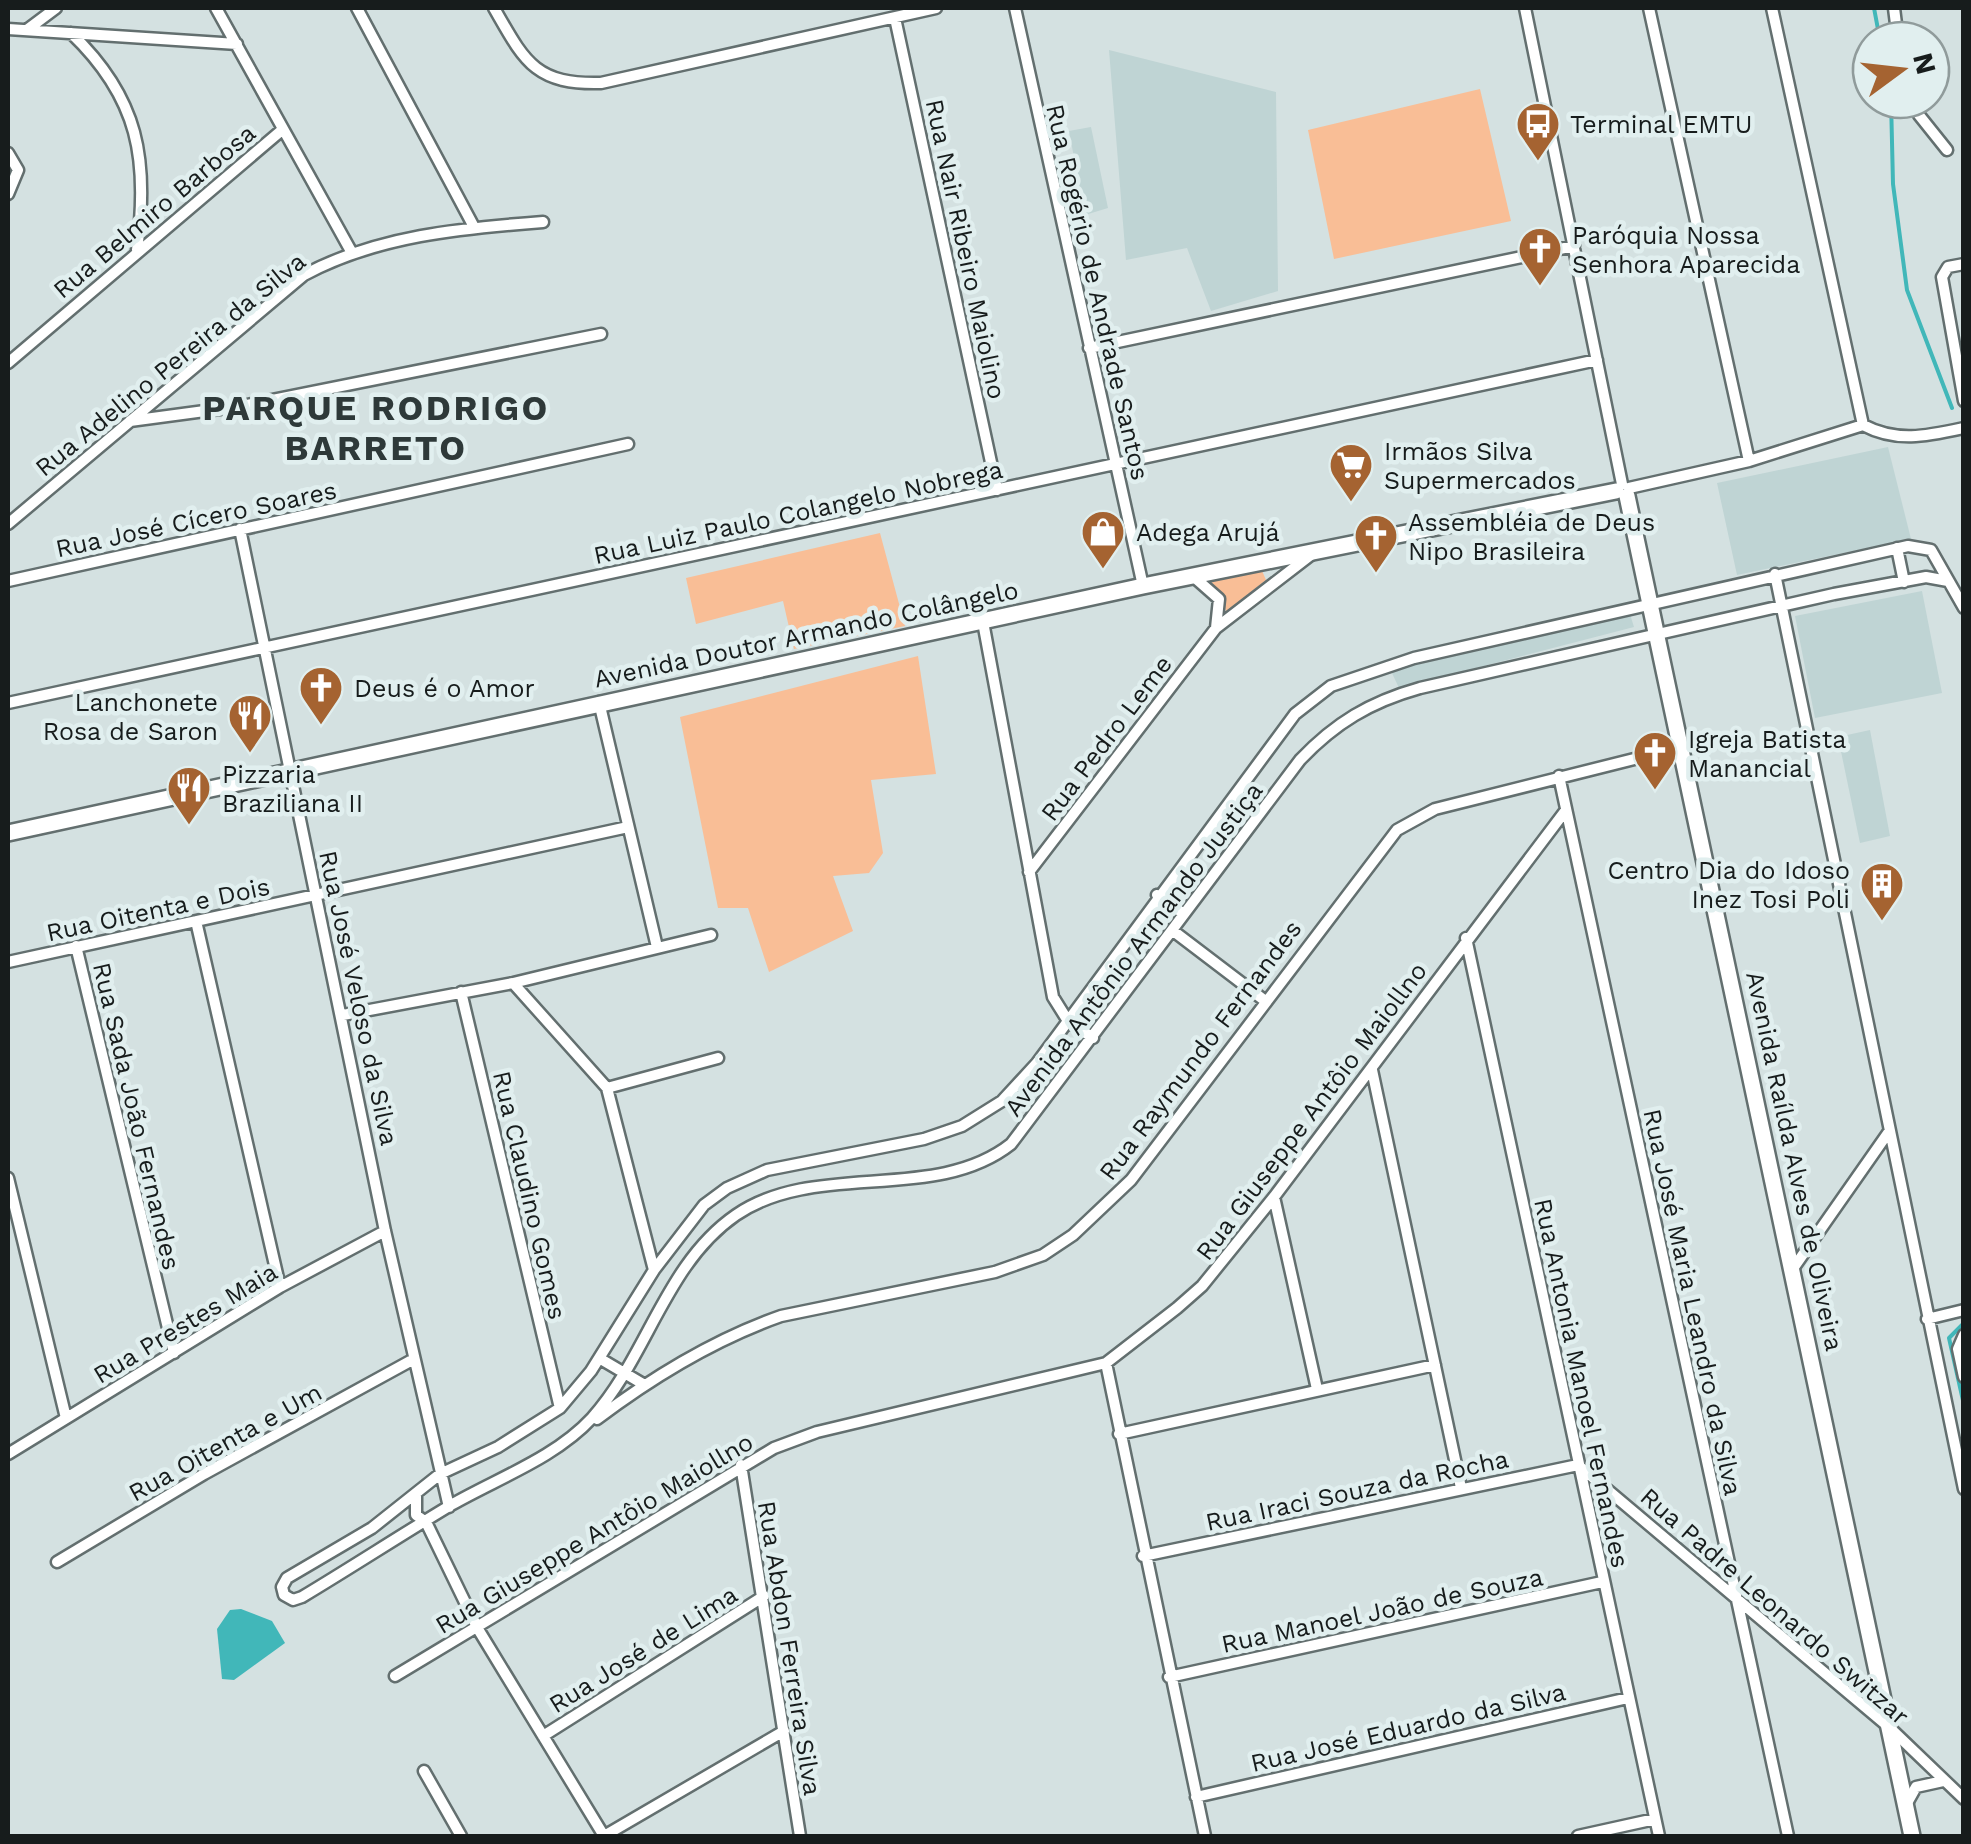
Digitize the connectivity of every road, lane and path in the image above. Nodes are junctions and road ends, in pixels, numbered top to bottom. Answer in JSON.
{"nodes":[{"id":1,"x":56,"y":8,"type":"edge"},
{"id":2,"x":216,"y":8,"type":"edge"},
{"id":3,"x":357,"y":8,"type":"edge"},
{"id":4,"x":494,"y":8,"type":"edge"},
{"id":5,"x":936,"y":8,"type":"edge"},
{"id":6,"x":1014,"y":8,"type":"edge"},
{"id":7,"x":1525,"y":8,"type":"edge"},
{"id":8,"x":1649,"y":8,"type":"edge"},
{"id":9,"x":1772,"y":8,"type":"edge"},
{"id":10,"x":894,"y":18,"type":"junction"},
{"id":11,"x":8,"y":28,"type":"edge"},
{"id":12,"x":28,"y":29,"type":"junction"},
{"id":13,"x":71,"y":33,"type":"junction"},
{"id":14,"x":237,"y":44,"type":"junction"},
{"id":15,"x":1922,"y":120,"type":"edge"},
{"id":16,"x":282,"y":130,"type":"junction"},
{"id":17,"x":1948,"y":150,"type":"dead end"},
{"id":18,"x":8,"y":153,"type":"edge"},
{"id":19,"x":8,"y":194,"type":"edge"},
{"id":20,"x":543,"y":222,"type":"dead end"},
{"id":21,"x":474,"y":227,"type":"junction"},
{"id":22,"x":1574,"y":246,"type":"junction"},
{"id":23,"x":137,"y":250,"type":"junction"},
{"id":24,"x":352,"y":253,"type":"junction"},
{"id":25,"x":1964,"y":264,"type":"edge"},
{"id":26,"x":1964,"y":310,"type":"edge"},
{"id":27,"x":1948,"y":312,"type":"junction"},
{"id":28,"x":601,"y":334,"type":"dead end"},
{"id":29,"x":1089,"y":348,"type":"junction"},
{"id":30,"x":1597,"y":360,"type":"junction"},
{"id":31,"x":8,"y":363,"type":"edge"},
{"id":32,"x":1964,"y":401,"type":"edge"},
{"id":33,"x":130,"y":421,"type":"junction"},
{"id":34,"x":1863,"y":426,"type":"junction"},
{"id":35,"x":1964,"y":428,"type":"edge"},
{"id":36,"x":628,"y":444,"type":"dead end"},
{"id":37,"x":1749,"y":461,"type":"junction"},
{"id":38,"x":1116,"y":465,"type":"junction"},
{"id":39,"x":996,"y":490,"type":"junction"},
{"id":40,"x":1624,"y":490,"type":"junction"},
{"id":41,"x":8,"y":524,"type":"edge"},
{"id":42,"x":240,"y":529,"type":"junction"},
{"id":43,"x":1896,"y":548,"type":"junction"},
{"id":44,"x":1316,"y":550,"type":"junction"},
{"id":45,"x":1774,"y":574,"type":"junction"},
{"id":46,"x":1194,"y":577,"type":"junction"},
{"id":47,"x":8,"y":581,"type":"edge"},
{"id":48,"x":1904,"y":582,"type":"junction"},
{"id":49,"x":1948,"y":582,"type":"junction"},
{"id":50,"x":1144,"y":586,"type":"junction"},
{"id":51,"x":1650,"y":602,"type":"junction"},
{"id":52,"x":1782,"y":606,"type":"junction"},
{"id":53,"x":1964,"y":608,"type":"edge"},
{"id":54,"x":984,"y":622,"type":"junction"},
{"id":55,"x":1216,"y":628,"type":"junction"},
{"id":56,"x":1658,"y":635,"type":"junction"},
{"id":57,"x":266,"y":649,"type":"junction"},
{"id":58,"x":600,"y":702,"type":"junction"},
{"id":59,"x":8,"y":703,"type":"edge"},
{"id":60,"x":1682,"y":747,"type":"junction"},
{"id":61,"x":291,"y":768,"type":"junction"},
{"id":62,"x":1559,"y":776,"type":"junction"},
{"id":63,"x":1566,"y":810,"type":"junction"},
{"id":64,"x":628,"y":827,"type":"junction"},
{"id":65,"x":8,"y":833,"type":"edge"},
{"id":66,"x":1029,"y":872,"type":"junction"},
{"id":67,"x":318,"y":894,"type":"junction"},
{"id":68,"x":1157,"y":895,"type":"junction"},
{"id":69,"x":1184,"y":914,"type":"junction"},
{"id":70,"x":196,"y":921,"type":"junction"},
{"id":71,"x":1172,"y":930,"type":"junction"},
{"id":72,"x":711,"y":934,"type":"dead end"},
{"id":73,"x":1466,"y":938,"type":"junction"},
{"id":74,"x":76,"y":946,"type":"junction"},
{"id":75,"x":657,"y":947,"type":"junction"},
{"id":76,"x":8,"y":962,"type":"edge"},
{"id":77,"x":512,"y":983,"type":"junction"},
{"id":78,"x":461,"y":992,"type":"junction"},
{"id":79,"x":1264,"y":1000,"type":"junction"},
{"id":80,"x":343,"y":1016,"type":"junction"},
{"id":81,"x":1068,"y":1020,"type":"junction"},
{"id":82,"x":1094,"y":1038,"type":"junction"},
{"id":83,"x":718,"y":1058,"type":"dead end"},
{"id":84,"x":1372,"y":1070,"type":"junction"},
{"id":85,"x":608,"y":1088,"type":"junction"},
{"id":86,"x":1888,"y":1133,"type":"junction"},
{"id":87,"x":8,"y":1178,"type":"edge"},
{"id":88,"x":1274,"y":1197,"type":"junction"},
{"id":89,"x":385,"y":1231,"type":"junction"},
{"id":90,"x":654,"y":1270,"type":"junction"},
{"id":91,"x":1792,"y":1270,"type":"junction"},
{"id":92,"x":280,"y":1287,"type":"junction"},
{"id":93,"x":1964,"y":1310,"type":"edge"},
{"id":94,"x":1928,"y":1319,"type":"junction"},
{"id":95,"x":1964,"y":1335,"type":"edge"},
{"id":96,"x":174,"y":1353,"type":"junction"},
{"id":97,"x":600,"y":1358,"type":"junction"},
{"id":98,"x":414,"y":1360,"type":"junction"},
{"id":99,"x":1106,"y":1363,"type":"junction"},
{"id":100,"x":1435,"y":1364,"type":"junction"},
{"id":101,"x":625,"y":1371,"type":"junction"},
{"id":102,"x":1964,"y":1377,"type":"edge"},
{"id":103,"x":643,"y":1384,"type":"junction"},
{"id":104,"x":1317,"y":1389,"type":"junction"},
{"id":105,"x":560,"y":1408,"type":"junction"},
{"id":106,"x":66,"y":1418,"type":"junction"},
{"id":107,"x":1119,"y":1434,"type":"junction"},
{"id":108,"x":572,"y":1438,"type":"junction"},
{"id":109,"x":8,"y":1454,"type":"edge"},
{"id":110,"x":1578,"y":1464,"type":"junction"},
{"id":111,"x":740,"y":1465,"type":"junction"},
{"id":112,"x":440,"y":1474,"type":"junction"},
{"id":113,"x":1461,"y":1488,"type":"junction"},
{"id":114,"x":1964,"y":1488,"type":"edge"},
{"id":115,"x":417,"y":1494,"type":"junction"},
{"id":116,"x":449,"y":1506,"type":"junction"},
{"id":117,"x":426,"y":1522,"type":"junction"},
{"id":118,"x":1143,"y":1556,"type":"junction"},
{"id":119,"x":56,"y":1562,"type":"dead end"},
{"id":120,"x":1602,"y":1582,"type":"junction"},
{"id":121,"x":764,"y":1596,"type":"junction"},
{"id":122,"x":1737,"y":1597,"type":"junction"},
{"id":123,"x":478,"y":1629,"type":"junction"},
{"id":124,"x":395,"y":1676,"type":"dead end"},
{"id":125,"x":1170,"y":1677,"type":"junction"},
{"id":126,"x":1628,"y":1698,"type":"junction"},
{"id":127,"x":1890,"y":1728,"type":"junction"},
{"id":128,"x":784,"y":1731,"type":"junction"},
{"id":129,"x":544,"y":1736,"type":"junction"},
{"id":130,"x":424,"y":1771,"type":"dead end"},
{"id":131,"x":1943,"y":1781,"type":"junction"},
{"id":132,"x":1196,"y":1797,"type":"junction"},
{"id":133,"x":1964,"y":1799,"type":"edge"},
{"id":134,"x":1907,"y":1804,"type":"junction"},
{"id":135,"x":1655,"y":1819,"type":"junction"},
{"id":136,"x":460,"y":1836,"type":"edge"},
{"id":137,"x":604,"y":1836,"type":"edge"},
{"id":138,"x":800,"y":1836,"type":"edge"},
{"id":139,"x":1205,"y":1836,"type":"edge"},
{"id":140,"x":1578,"y":1836,"type":"edge"},
{"id":141,"x":1659,"y":1836,"type":"edge"},
{"id":142,"x":1788,"y":1836,"type":"edge"},
{"id":143,"x":1912,"y":1836,"type":"edge"}],
"edges":[{"from":1,"to":12,"type":"street"},
{"from":2,"to":14,"type":"street"},
{"from":3,"to":21,"type":"street"},
{"from":4,"to":10,"type":"street"},
{"from":5,"to":10,"type":"street"},
{"from":6,"to":29,"type":"street","name":"Rua Rogério de Andrade Santos"},
{"from":7,"to":22,"type":"street","name":"Avenida Raílda Alves de Oliveira"},
{"from":8,"to":37,"type":"street"},
{"from":9,"to":34,"type":"street"},
{"from":10,"to":39,"type":"street","name":"Rua Nair Ribeiro Maiolino"},
{"from":11,"to":12,"type":"street"},
{"from":12,"to":13,"type":"street"},
{"from":13,"to":14,"type":"street"},
{"from":13,"to":23,"type":"street"},
{"from":14,"to":16,"type":"street"},
{"from":15,"to":17,"type":"street"},
{"from":16,"to":23,"type":"street","name":"Rua Belmiro Barbosa"},
{"from":16,"to":24,"type":"street"},
{"from":18,"to":19,"type":"street"},
{"from":20,"to":21,"type":"street","name":"Rua Adelino Pereira da Silva"},
{"from":21,"to":24,"type":"street","name":"Rua Adelino Pereira da Silva"},
{"from":22,"to":29,"type":"street"},
{"from":22,"to":30,"type":"street","name":"Avenida Raílda Alves de Oliveira"},
{"from":23,"to":31,"type":"street","name":"Rua Belmiro Barbosa"},
{"from":24,"to":33,"type":"street","name":"Rua Adelino Pereira da Silva"},
{"from":25,"to":27,"type":"street"},
{"from":26,"to":27,"type":"street"},
{"from":27,"to":32,"type":"street"},
{"from":28,"to":33,"type":"street"},
{"from":29,"to":38,"type":"street","name":"Rua Rogério de Andrade Santos"},
{"from":30,"to":38,"type":"street","name":"Rua Luiz Paulo Colangelo Nobrega"},
{"from":30,"to":40,"type":"street","name":"Avenida Raílda Alves de Oliveira"},
{"from":33,"to":41,"type":"street","name":"Rua Adelino Pereira da Silva"},
{"from":34,"to":35,"type":"street"},
{"from":34,"to":37,"type":"street","name":"Avenida Doutor Armando Colângelo"},
{"from":36,"to":42,"type":"street","name":"Rua José Cícero Soares"},
{"from":37,"to":40,"type":"street","name":"Avenida Doutor Armando Colângelo"},
{"from":38,"to":39,"type":"street","name":"Rua Luiz Paulo Colangelo Nobrega"},
{"from":38,"to":50,"type":"street","name":"Rua Rogério de Andrade Santos"},
{"from":39,"to":57,"type":"street","name":"Rua Luiz Paulo Colangelo Nobrega"},
{"from":40,"to":44,"type":"street","name":"Avenida Doutor Armando Colângelo"},
{"from":40,"to":51,"type":"street","name":"Avenida Raílda Alves de Oliveira"},
{"from":42,"to":47,"type":"street","name":"Rua José Cícero Soares"},
{"from":42,"to":57,"type":"street","name":"Rua José Veloso da Silva"},
{"from":43,"to":45,"type":"street","name":"Avenida Antônio Armando Justiça"},
{"from":43,"to":48,"type":"street"},
{"from":43,"to":49,"type":"street"},
{"from":44,"to":46,"type":"street","name":"Avenida Doutor Armando Colângelo"},
{"from":44,"to":55,"type":"street","name":"Rua Pedro Leme"},
{"from":45,"to":51,"type":"street","name":"Avenida Antônio Armando Justiça"},
{"from":45,"to":52,"type":"street"},
{"from":46,"to":50,"type":"street","name":"Avenida Doutor Armando Colângelo"},
{"from":46,"to":55,"type":"street"},
{"from":48,"to":49,"type":"street","name":"Avenida Antônio Armando Justiça"},
{"from":48,"to":52,"type":"street","name":"Avenida Antônio Armando Justiça"},
{"from":49,"to":53,"type":"street"},
{"from":50,"to":54,"type":"street","name":"Avenida Doutor Armando Colângelo"},
{"from":51,"to":56,"type":"street","name":"Avenida Raílda Alves de Oliveira"},
{"from":51,"to":68,"type":"street","name":"Avenida Antônio Armando Justiça"},
{"from":52,"to":56,"type":"street","name":"Avenida Antônio Armando Justiça"},
{"from":52,"to":86,"type":"street"},
{"from":54,"to":58,"type":"street","name":"Avenida Doutor Armando Colângelo"},
{"from":54,"to":66,"type":"street"},
{"from":55,"to":66,"type":"street","name":"Rua Pedro Leme"},
{"from":56,"to":60,"type":"street","name":"Avenida Raílda Alves de Oliveira"},
{"from":56,"to":69,"type":"street","name":"Avenida Antônio Armando Justiça"},
{"from":57,"to":59,"type":"street","name":"Rua Luiz Paulo Colangelo Nobrega"},
{"from":57,"to":61,"type":"street","name":"Rua José Veloso da Silva"},
{"from":58,"to":61,"type":"street","name":"Avenida Doutor Armando Colângelo"},
{"from":58,"to":64,"type":"street"},
{"from":60,"to":62,"type":"street","name":"Rua Raymundo Fernandes"},
{"from":60,"to":91,"type":"street","name":"Avenida Raílda Alves de Oliveira"},
{"from":61,"to":65,"type":"street","name":"Avenida Doutor Armando Colângelo"},
{"from":61,"to":67,"type":"street","name":"Rua José Veloso da Silva"},
{"from":62,"to":63,"type":"street","name":"Rua José Maria Leandro da Silva"},
{"from":62,"to":79,"type":"street","name":"Rua Raymundo Fernandes"},
{"from":63,"to":73,"type":"street","name":"Rua Giuseppe Antôio Maiollno"},
{"from":63,"to":122,"type":"street","name":"Rua José Maria Leandro da Silva"},
{"from":64,"to":67,"type":"street","name":"Rua Oitenta e Dois"},
{"from":64,"to":75,"type":"street"},
{"from":66,"to":81,"type":"street"},
{"from":67,"to":70,"type":"street","name":"Rua Oitenta e Dois"},
{"from":67,"to":80,"type":"street","name":"Rua José Veloso da Silva"},
{"from":68,"to":69,"type":"street"},
{"from":68,"to":81,"type":"street","name":"Avenida Antônio Armando Justiça"},
{"from":69,"to":71,"type":"street","name":"Avenida Antônio Armando Justiça"},
{"from":70,"to":74,"type":"street","name":"Rua Oitenta e Dois"},
{"from":70,"to":92,"type":"street"},
{"from":71,"to":79,"type":"street"},
{"from":71,"to":82,"type":"street","name":"Avenida Antônio Armando Justiça"},
{"from":72,"to":75,"type":"street"},
{"from":73,"to":84,"type":"street","name":"Rua Giuseppe Antôio Maiollno"},
{"from":73,"to":110,"type":"street","name":"Rua Antonia Manoel Fernandes"},
{"from":74,"to":76,"type":"street","name":"Rua Oitenta e Dois"},
{"from":74,"to":96,"type":"street","name":"Rua Sada João Fernandes"},
{"from":75,"to":77,"type":"street"},
{"from":77,"to":78,"type":"street"},
{"from":77,"to":85,"type":"street"},
{"from":78,"to":80,"type":"street"},
{"from":78,"to":105,"type":"street","name":"Rua Claudino Gomes"},
{"from":79,"to":103,"type":"street","name":"Rua Raymundo Fernandes"},
{"from":80,"to":89,"type":"street","name":"Rua José Veloso da Silva"},
{"from":81,"to":82,"type":"street"},
{"from":81,"to":90,"type":"street","name":"Avenida Antônio Armando Justiça"},
{"from":82,"to":101,"type":"street","name":"Avenida Antônio Armando Justiça"},
{"from":83,"to":85,"type":"street"},
{"from":84,"to":88,"type":"street","name":"Rua Giuseppe Antôio Maiollno"},
{"from":84,"to":100,"type":"street"},
{"from":85,"to":90,"type":"street"},
{"from":86,"to":91,"type":"street"},
{"from":86,"to":94,"type":"street"},
{"from":87,"to":106,"type":"street"},
{"from":88,"to":99,"type":"street","name":"Rua Giuseppe Antôio Maiollno"},
{"from":88,"to":104,"type":"street"},
{"from":89,"to":92,"type":"street","name":"Rua Prestes Maia"},
{"from":89,"to":98,"type":"street","name":"Rua José Veloso da Silva"},
{"from":90,"to":97,"type":"street","name":"Avenida Antônio Armando Justiça"},
{"from":91,"to":127,"type":"street","name":"Avenida Raílda Alves de Oliveira"},
{"from":92,"to":96,"type":"street","name":"Rua Prestes Maia"},
{"from":93,"to":94,"type":"street"},
{"from":94,"to":114,"type":"street"},
{"from":95,"to":102,"type":"street"},
{"from":96,"to":106,"type":"street","name":"Rua Prestes Maia"},
{"from":97,"to":101,"type":"street"},
{"from":97,"to":105,"type":"street","name":"Avenida Antônio Armando Justiça"},
{"from":98,"to":112,"type":"street","name":"Rua José Veloso da Silva"},
{"from":98,"to":119,"type":"street","name":"Rua Oitenta e Um"},
{"from":99,"to":107,"type":"street"},
{"from":99,"to":111,"type":"street","name":"Rua Giuseppe Antôio Maiollno"},
{"from":100,"to":104,"type":"street"},
{"from":100,"to":113,"type":"street"},
{"from":101,"to":103,"type":"street"},
{"from":101,"to":108,"type":"street","name":"Avenida Antônio Armando Justiça"},
{"from":103,"to":108,"type":"street","name":"Rua Raymundo Fernandes"},
{"from":104,"to":107,"type":"street"},
{"from":105,"to":112,"type":"street","name":"Avenida Antônio Armando Justiça"},
{"from":106,"to":109,"type":"street","name":"Rua Prestes Maia"},
{"from":107,"to":118,"type":"street"},
{"from":108,"to":116,"type":"street","name":"Avenida Antônio Armando Justiça"},
{"from":110,"to":113,"type":"street","name":"Rua Iraci Souza da Rocha"},
{"from":110,"to":120,"type":"street","name":"Rua Antonia Manoel Fernandes"},
{"from":110,"to":122,"type":"street","name":"Rua Padre Leonardo Switzar"},
{"from":111,"to":121,"type":"street","name":"Rua Abdon Ferreira Silva"},
{"from":111,"to":123,"type":"street","name":"Rua Giuseppe Antôio Maiollno"},
{"from":112,"to":115,"type":"street"},
{"from":112,"to":116,"type":"street","name":"Rua José Veloso da Silva"},
{"from":113,"to":118,"type":"street","name":"Rua Iraci Souza da Rocha"},
{"from":115,"to":117,"type":"street"},
{"from":115,"to":117,"type":"street","name":"Avenida Antônio Armando Justiça"},
{"from":116,"to":117,"type":"street","name":"Avenida Antônio Armando Justiça"},
{"from":117,"to":123,"type":"street"},
{"from":118,"to":125,"type":"street"},
{"from":120,"to":125,"type":"street","name":"Rua Manoel João de Souza"},
{"from":120,"to":126,"type":"street","name":"Rua Antonia Manoel Fernandes"},
{"from":121,"to":128,"type":"street","name":"Rua Abdon Ferreira Silva"},
{"from":121,"to":129,"type":"street","name":"Rua José de Lima"},
{"from":122,"to":127,"type":"street","name":"Rua Padre Leonardo Switzar"},
{"from":122,"to":142,"type":"street","name":"Rua José Maria Leandro da Silva"},
{"from":123,"to":124,"type":"street","name":"Rua Giuseppe Antôio Maiollno"},
{"from":123,"to":129,"type":"street"},
{"from":125,"to":132,"type":"street"},
{"from":126,"to":132,"type":"street","name":"Rua José Eduardo da Silva"},
{"from":126,"to":135,"type":"street","name":"Rua Antonia Manoel Fernandes"},
{"from":127,"to":131,"type":"street","name":"Rua Padre Leonardo Switzar"},
{"from":127,"to":134,"type":"street","name":"Avenida Raílda Alves de Oliveira"},
{"from":128,"to":137,"type":"street"},
{"from":128,"to":138,"type":"street","name":"Rua Abdon Ferreira Silva"},
{"from":129,"to":137,"type":"street"},
{"from":130,"to":136,"type":"street"},
{"from":131,"to":133,"type":"street","name":"Rua Padre Leonardo Switzar"},
{"from":131,"to":134,"type":"street"},
{"from":132,"to":139,"type":"street"},
{"from":134,"to":143,"type":"street","name":"Avenida Raílda Alves de Oliveira"},
{"from":135,"to":140,"type":"street"},
{"from":135,"to":141,"type":"street","name":"Rua Antonia Manoel Fernandes"}]}
